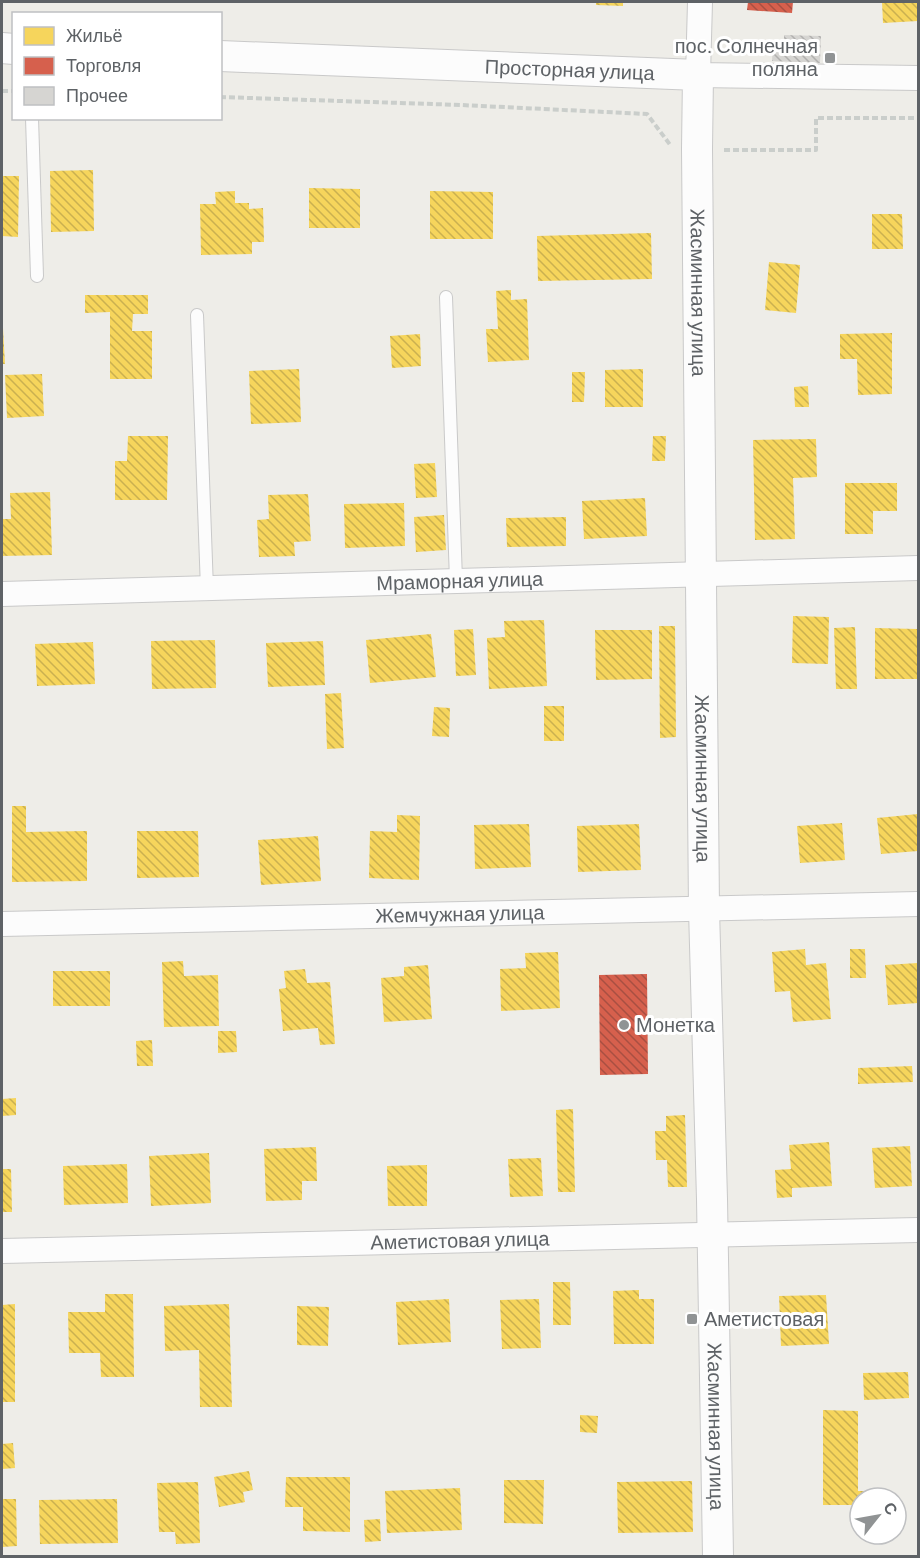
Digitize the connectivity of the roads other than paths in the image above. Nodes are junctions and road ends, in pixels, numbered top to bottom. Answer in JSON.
{"nodes":[{"id":1,"x":700,"y":2,"type":"edge"},
{"id":2,"x":222,"y":56,"type":"edge"},
{"id":3,"x":698,"y":75,"type":"junction"},
{"id":4,"x":918,"y":78,"type":"edge"},
{"id":5,"x":32,"y":120,"type":"edge"},
{"id":6,"x":37,"y":276,"type":"dead end"},
{"id":7,"x":446,"y":297,"type":"dead end"},
{"id":8,"x":197,"y":315,"type":"dead end"},
{"id":9,"x":918,"y":568,"type":"edge"},
{"id":10,"x":700,"y":573,"type":"junction"},
{"id":11,"x":456,"y":580,"type":"junction"},
{"id":12,"x":207,"y":588,"type":"junction"},
{"id":13,"x":2,"y":594,"type":"edge"},
{"id":14,"x":918,"y":904,"type":"edge"},
{"id":15,"x":704,"y":909,"type":"junction"},
{"id":16,"x":2,"y":924,"type":"edge"},
{"id":17,"x":918,"y":1230,"type":"edge"},
{"id":18,"x":712,"y":1234,"type":"junction"},
{"id":19,"x":2,"y":1251,"type":"edge"},
{"id":20,"x":718,"y":1557,"type":"edge"}],
"edges":[{"from":1,"to":3,"type":"street","name":"Жасминная улица"},
{"from":2,"to":3,"type":"street","name":"Просторная улица"},
{"from":3,"to":4,"type":"street","name":"Просторная улица"},
{"from":3,"to":10,"type":"street","name":"Жасминная улица"},
{"from":5,"to":6,"type":"lane"},
{"from":7,"to":11,"type":"lane"},
{"from":8,"to":12,"type":"lane"},
{"from":9,"to":10,"type":"street","name":"Мраморная улица"},
{"from":10,"to":11,"type":"street","name":"Мраморная улица"},
{"from":10,"to":15,"type":"street","name":"Жасминная улица"},
{"from":11,"to":12,"type":"street","name":"Мраморная улица"},
{"from":12,"to":13,"type":"street","name":"Мраморная улица"},
{"from":14,"to":15,"type":"street","name":"Жемчужная улица"},
{"from":15,"to":16,"type":"street","name":"Жемчужная улица"},
{"from":15,"to":18,"type":"street","name":"Жасминная улица"},
{"from":17,"to":18,"type":"street","name":"Аметистовая улица"},
{"from":18,"to":19,"type":"street","name":"Аметистовая улица"},
{"from":18,"to":20,"type":"street","name":"Жасминная улица"}]}
